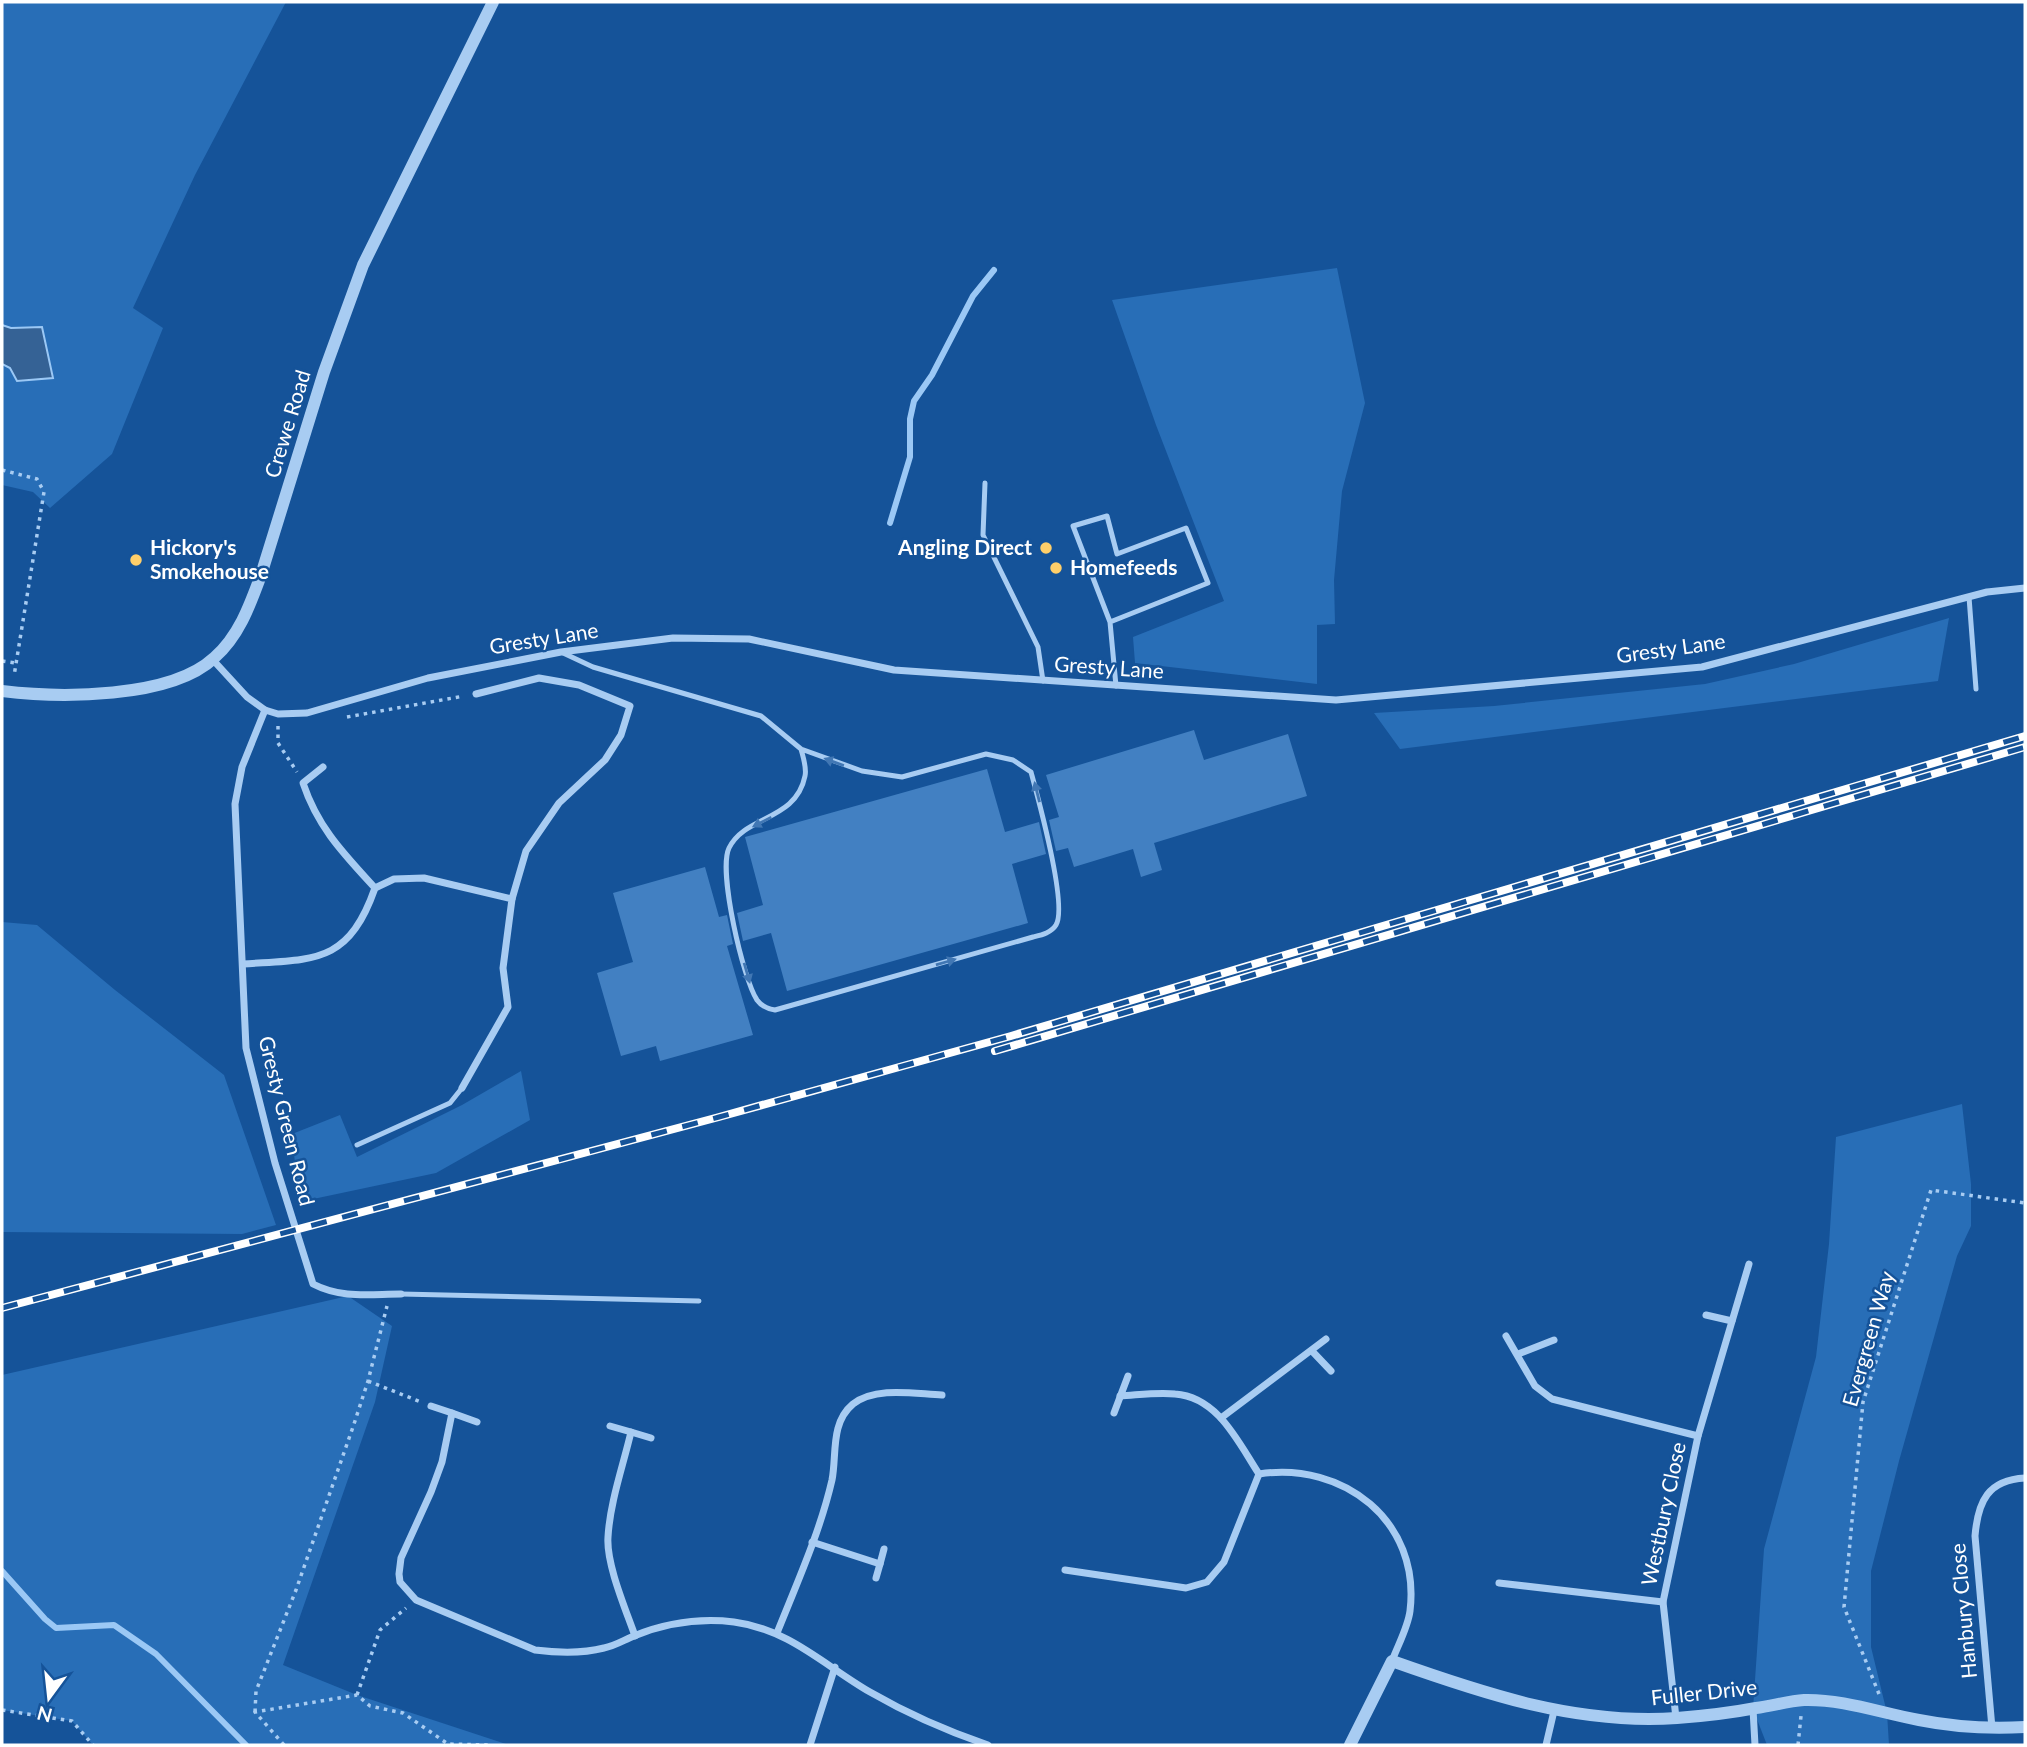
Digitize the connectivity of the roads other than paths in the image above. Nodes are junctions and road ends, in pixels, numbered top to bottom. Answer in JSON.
{"nodes":[{"id":1,"x":493,"y":2,"type":"edge"},
{"id":2,"x":985,"y":483,"type":"dead end"},
{"id":3,"x":2025,"y":588,"type":"edge"},
{"id":4,"x":1969,"y":597,"type":"junction"},
{"id":5,"x":1110,"y":622,"type":"junction"},
{"id":6,"x":561,"y":652,"type":"junction"},
{"id":7,"x":213,"y":660,"type":"junction"},
{"id":8,"x":1043,"y":681,"type":"junction"},
{"id":9,"x":1116,"y":686,"type":"junction"},
{"id":10,"x":1976,"y":689,"type":"dead end"},
{"id":11,"x":7,"y":691,"type":"edge"},
{"id":12,"x":476,"y":694,"type":"road end"},
{"id":13,"x":265,"y":710,"type":"junction"},
{"id":14,"x":801,"y":749,"type":"junction"},
{"id":15,"x":323,"y":767,"type":"dead end"},
{"id":16,"x":375,"y":888,"type":"junction"},
{"id":17,"x":512,"y":900,"type":"junction"},
{"id":18,"x":243,"y":964,"type":"junction"},
{"id":19,"x":463,"y":1088,"type":"joint"},
{"id":20,"x":357,"y":1145,"type":"dead end"},
{"id":21,"x":1749,"y":1264,"type":"dead end"},
{"id":22,"x":401,"y":1294,"type":"joint"},
{"id":23,"x":699,"y":1301,"type":"dead end"},
{"id":24,"x":1706,"y":1315,"type":"dead end"},
{"id":25,"x":1732,"y":1321,"type":"junction"},
{"id":26,"x":1506,"y":1336,"type":"dead end"},
{"id":27,"x":1326,"y":1339,"type":"dead end"},
{"id":28,"x":1554,"y":1340,"type":"dead end"},
{"id":29,"x":1312,"y":1351,"type":"junction"},
{"id":30,"x":1518,"y":1354,"type":"junction"},
{"id":31,"x":1331,"y":1371,"type":"dead end"},
{"id":32,"x":1128,"y":1376,"type":"dead end"},
{"id":33,"x":942,"y":1395,"type":"dead end"},
{"id":34,"x":1121,"y":1396,"type":"junction"},
{"id":35,"x":431,"y":1406,"type":"road end"},
{"id":36,"x":452,"y":1413,"type":"junction"},
{"id":37,"x":1114,"y":1413,"type":"dead end"},
{"id":38,"x":1221,"y":1418,"type":"junction"},
{"id":39,"x":477,"y":1422,"type":"dead end"},
{"id":40,"x":610,"y":1426,"type":"dead end"},
{"id":41,"x":631,"y":1432,"type":"junction"},
{"id":42,"x":1698,"y":1436,"type":"junction"},
{"id":43,"x":651,"y":1438,"type":"dead end"},
{"id":44,"x":1259,"y":1474,"type":"junction"},
{"id":45,"x":2025,"y":1478,"type":"edge"},
{"id":46,"x":812,"y":1542,"type":"junction"},
{"id":47,"x":884,"y":1549,"type":"dead end"},
{"id":48,"x":880,"y":1564,"type":"junction"},
{"id":49,"x":1065,"y":1570,"type":"dead end"},
{"id":50,"x":876,"y":1578,"type":"dead end"},
{"id":51,"x":1500,"y":1583,"type":"dead end"},
{"id":52,"x":1663,"y":1602,"type":"junction"},
{"id":53,"x":777,"y":1633,"type":"junction"},
{"id":54,"x":635,"y":1636,"type":"junction"},
{"id":55,"x":1392,"y":1661,"type":"junction"},
{"id":56,"x":835,"y":1667,"type":"junction"},
{"id":57,"x":1754,"y":1709,"type":"junction"},
{"id":58,"x":1554,"y":1711,"type":"junction"},
{"id":59,"x":1676,"y":1718,"type":"junction"},
{"id":60,"x":2025,"y":1727,"type":"edge"},
{"id":61,"x":1992,"y":1728,"type":"junction"},
{"id":62,"x":810,"y":1745,"type":"edge"},
{"id":63,"x":988,"y":1745,"type":"edge"},
{"id":64,"x":1350,"y":1745,"type":"edge"},
{"id":65,"x":1546,"y":1745,"type":"edge"},
{"id":66,"x":1755,"y":1745,"type":"edge"}],
"edges":[{"from":1,"to":7,"type":"street","name":"Crewe Road"},
{"from":2,"to":8,"type":"lane"},
{"from":3,"to":4,"type":"street","name":"Gresty Lane"},
{"from":4,"to":9,"type":"street","name":"Gresty Lane"},
{"from":4,"to":10,"type":"lane"},
{"from":5,"to":5,"type":"lane"},
{"from":5,"to":9,"type":"lane"},
{"from":6,"to":8,"type":"street","name":"Gresty Lane"},
{"from":6,"to":13,"type":"street","name":"Gresty Lane"},
{"from":6,"to":14,"type":"lane"},
{"from":7,"to":11,"type":"street","name":"Crewe Road"},
{"from":7,"to":13,"type":"street","name":"Gresty Lane"},
{"from":8,"to":9,"type":"street","name":"Gresty Lane"},
{"from":12,"to":17,"type":"street"},
{"from":13,"to":18,"type":"street","name":"Gresty Green Road"},
{"from":14,"to":14,"type":"lane","one_way":true},
{"from":15,"to":16,"type":"street"},
{"from":16,"to":17,"type":"street"},
{"from":16,"to":18,"type":"street"},
{"from":17,"to":19,"type":"street"},
{"from":18,"to":22,"type":"street","name":"Gresty Green Road"},
{"from":19,"to":20,"type":"lane"},
{"from":21,"to":25,"type":"street","name":"Westbury Close"},
{"from":22,"to":23,"type":"lane"},
{"from":24,"to":25,"type":"street"},
{"from":25,"to":42,"type":"street","name":"Westbury Close"},
{"from":26,"to":30,"type":"street"},
{"from":27,"to":29,"type":"street"},
{"from":28,"to":30,"type":"street"},
{"from":29,"to":31,"type":"street"},
{"from":29,"to":38,"type":"street"},
{"from":30,"to":42,"type":"street"},
{"from":32,"to":34,"type":"street"},
{"from":33,"to":46,"type":"street"},
{"from":34,"to":37,"type":"street"},
{"from":34,"to":38,"type":"street"},
{"from":35,"to":36,"type":"street"},
{"from":36,"to":39,"type":"street"},
{"from":36,"to":54,"type":"street"},
{"from":38,"to":44,"type":"street"},
{"from":40,"to":41,"type":"street"},
{"from":41,"to":43,"type":"street"},
{"from":41,"to":54,"type":"street"},
{"from":42,"to":52,"type":"street","name":"Westbury Close"},
{"from":44,"to":49,"type":"street"},
{"from":44,"to":55,"type":"street"},
{"from":45,"to":61,"type":"street","name":"Hanbury Close"},
{"from":46,"to":48,"type":"street"},
{"from":46,"to":53,"type":"street"},
{"from":47,"to":48,"type":"street"},
{"from":48,"to":50,"type":"street"},
{"from":51,"to":52,"type":"street"},
{"from":52,"to":59,"type":"street","name":"Westbury Close"},
{"from":53,"to":54,"type":"street"},
{"from":53,"to":56,"type":"street"},
{"from":55,"to":58,"type":"street","name":"Fuller Drive"},
{"from":55,"to":64,"type":"street"},
{"from":56,"to":62,"type":"street"},
{"from":56,"to":63,"type":"street"},
{"from":57,"to":59,"type":"street","name":"Fuller Drive"},
{"from":57,"to":61,"type":"street","name":"Fuller Drive"},
{"from":57,"to":66,"type":"street"},
{"from":58,"to":59,"type":"street","name":"Fuller Drive"},
{"from":58,"to":65,"type":"street"},
{"from":60,"to":61,"type":"street","name":"Fuller Drive"}]}
